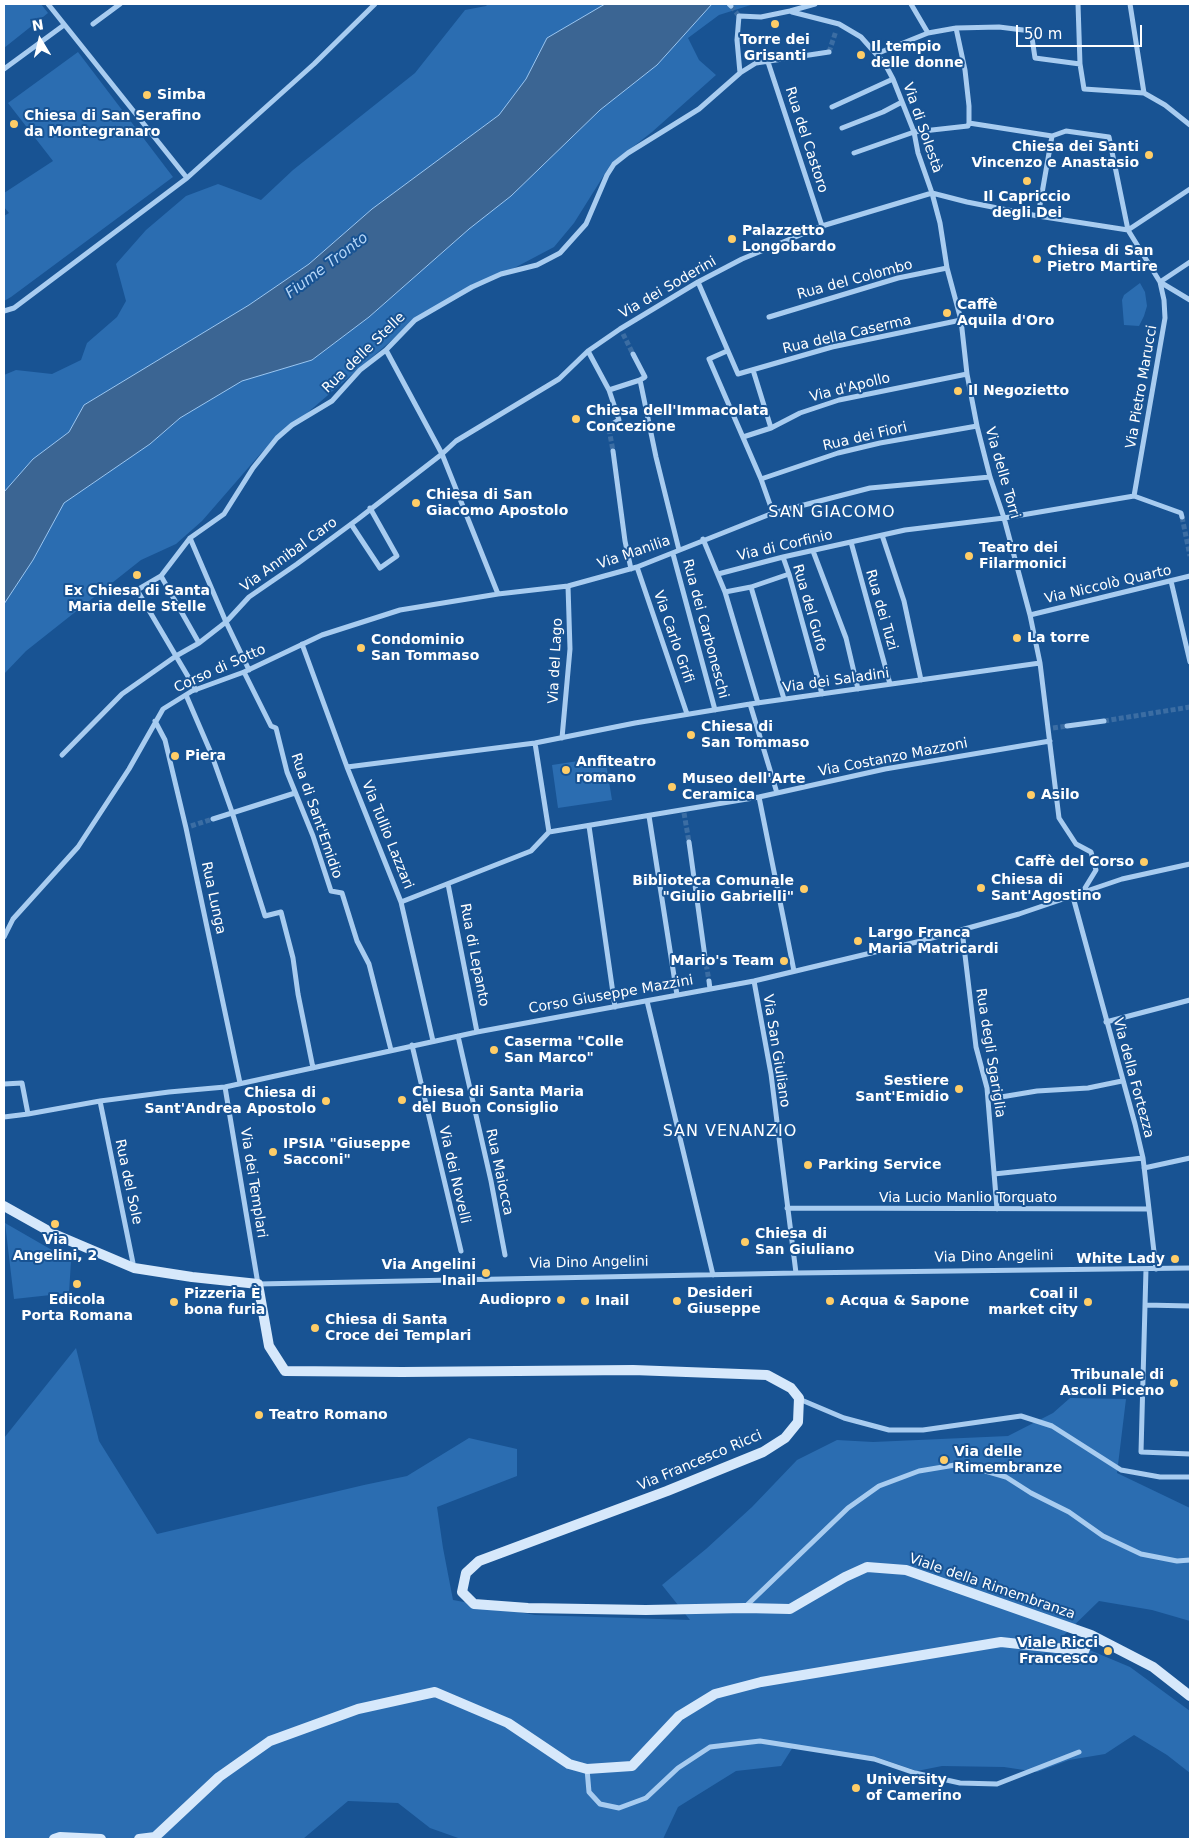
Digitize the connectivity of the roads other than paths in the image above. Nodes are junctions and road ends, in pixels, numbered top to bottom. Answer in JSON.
{"nodes":[{"id":1,"x":48,"y":4,"type":"edge"},
{"id":2,"x":120,"y":4,"type":"edge"},
{"id":3,"x":375,"y":4,"type":"edge"},
{"id":4,"x":815,"y":4,"type":"edge"},
{"id":5,"x":911,"y":4,"type":"edge"},
{"id":6,"x":1078,"y":4,"type":"edge"},
{"id":7,"x":1130,"y":4,"type":"edge"},
{"id":8,"x":790,"y":11,"type":"junction"},
{"id":9,"x":93,"y":24,"type":"dead end"},
{"id":10,"x":839,"y":24,"type":"junction"},
{"id":11,"x":64,"y":25,"type":"junction"},
{"id":12,"x":956,"y":28,"type":"junction"},
{"id":13,"x":836,"y":31,"type":"tunnel mouth"},
{"id":14,"x":928,"y":33,"type":"junction"},
{"id":15,"x":829,"y":52,"type":"dead end"},
{"id":16,"x":876,"y":54,"type":"junction"},
{"id":17,"x":768,"y":62,"type":"junction"},
{"id":18,"x":1080,"y":64,"type":"junction"},
{"id":19,"x":4,"y":70,"type":"edge"},
{"id":20,"x":740,"y":73,"type":"junction"},
{"id":21,"x":893,"y":79,"type":"junction"},
{"id":22,"x":1144,"y":93,"type":"junction"},
{"id":23,"x":902,"y":102,"type":"junction"},
{"id":24,"x":832,"y":107,"type":"dead end"},
{"id":25,"x":969,"y":123,"type":"junction"},
{"id":26,"x":1190,"y":124,"type":"edge"},
{"id":27,"x":842,"y":128,"type":"dead end"},
{"id":28,"x":914,"y":132,"type":"junction"},
{"id":29,"x":1052,"y":136,"type":"junction"},
{"id":30,"x":854,"y":153,"type":"dead end"},
{"id":31,"x":187,"y":178,"type":"junction"},
{"id":32,"x":1190,"y":189,"type":"edge"},
{"id":33,"x":932,"y":193,"type":"junction"},
{"id":34,"x":1038,"y":216,"type":"junction"},
{"id":35,"x":822,"y":226,"type":"junction"},
{"id":36,"x":1128,"y":230,"type":"junction"},
{"id":37,"x":1190,"y":262,"type":"edge"},
{"id":38,"x":947,"y":268,"type":"junction"},
{"id":39,"x":698,"y":282,"type":"junction"},
{"id":40,"x":1160,"y":282,"type":"junction"},
{"id":41,"x":1190,"y":300,"type":"edge"},
{"id":42,"x":4,"y":311,"type":"edge"},
{"id":43,"x":769,"y":317,"type":"dead end"},
{"id":44,"x":961,"y":320,"type":"junction"},
{"id":45,"x":386,"y":350,"type":"junction"},
{"id":46,"x":588,"y":351,"type":"junction"},
{"id":47,"x":727,"y":351,"type":"junction"},
{"id":48,"x":633,"y":354,"type":"tunnel mouth"},
{"id":49,"x":753,"y":370,"type":"junction"},
{"id":50,"x":967,"y":374,"type":"junction"},
{"id":51,"x":640,"y":380,"type":"junction"},
{"id":52,"x":609,"y":390,"type":"junction"},
{"id":53,"x":977,"y":426,"type":"junction"},
{"id":54,"x":609,"y":428,"type":"tunnel mouth"},
{"id":55,"x":771,"y":428,"type":"junction"},
{"id":56,"x":743,"y":437,"type":"junction"},
{"id":57,"x":613,"y":451,"type":"tunnel mouth"},
{"id":58,"x":442,"y":454,"type":"junction"},
{"id":59,"x":990,"y":477,"type":"junction"},
{"id":60,"x":761,"y":479,"type":"junction"},
{"id":61,"x":1134,"y":496,"type":"junction"},
{"id":62,"x":370,"y":508,"type":"junction"},
{"id":63,"x":773,"y":513,"type":"junction"},
{"id":64,"x":1181,"y":515,"type":"dead end"},
{"id":65,"x":1004,"y":518,"type":"junction"},
{"id":66,"x":350,"y":524,"type":"junction"},
{"id":67,"x":882,"y":535,"type":"junction"},
{"id":68,"x":190,"y":538,"type":"junction"},
{"id":69,"x":703,"y":539,"type":"junction"},
{"id":70,"x":851,"y":542,"type":"junction"},
{"id":71,"x":679,"y":550,"type":"junction"},
{"id":72,"x":813,"y":551,"type":"junction"},
{"id":73,"x":673,"y":554,"type":"junction"},
{"id":74,"x":783,"y":557,"type":"junction"},
{"id":75,"x":634,"y":568,"type":"junction"},
{"id":76,"x":718,"y":574,"type":"junction"},
{"id":77,"x":789,"y":574,"type":"junction"},
{"id":78,"x":161,"y":576,"type":"junction"},
{"id":79,"x":1190,"y":576,"type":"edge"},
{"id":80,"x":1171,"y":581,"type":"junction"},
{"id":81,"x":568,"y":586,"type":"junction"},
{"id":82,"x":751,"y":587,"type":"junction"},
{"id":83,"x":725,"y":592,"type":"junction"},
{"id":84,"x":498,"y":594,"type":"junction"},
{"id":85,"x":1030,"y":615,"type":"junction"},
{"id":86,"x":226,"y":622,"type":"junction"},
{"id":87,"x":199,"y":643,"type":"junction"},
{"id":88,"x":302,"y":644,"type":"junction"},
{"id":89,"x":176,"y":656,"type":"junction"},
{"id":90,"x":1040,"y":662,"type":"junction"},
{"id":91,"x":1190,"y":662,"type":"edge"},
{"id":92,"x":247,"y":671,"type":"junction"},
{"id":93,"x":921,"y":680,"type":"junction"},
{"id":94,"x":890,"y":684,"type":"junction"},
{"id":95,"x":858,"y":689,"type":"junction"},
{"id":96,"x":196,"y":690,"type":"junction"},
{"id":97,"x":822,"y":694,"type":"junction"},
{"id":98,"x":186,"y":695,"type":"junction"},
{"id":99,"x":784,"y":699,"type":"junction"},
{"id":100,"x":758,"y":703,"type":"junction"},
{"id":101,"x":750,"y":704,"type":"junction"},
{"id":102,"x":715,"y":710,"type":"junction"},
{"id":103,"x":687,"y":714,"type":"junction"},
{"id":104,"x":155,"y":721,"type":"junction"},
{"id":105,"x":1104,"y":721,"type":"tunnel mouth"},
{"id":106,"x":1067,"y":726,"type":"tunnel mouth"},
{"id":107,"x":562,"y":738,"type":"junction"},
{"id":108,"x":1050,"y":740,"type":"junction"},
{"id":109,"x":535,"y":743,"type":"junction"},
{"id":110,"x":62,"y":754,"type":"dead end"},
{"id":111,"x":347,"y":767,"type":"junction"},
{"id":112,"x":295,"y":793,"type":"junction"},
{"id":113,"x":777,"y":793,"type":"junction"},
{"id":114,"x":759,"y":797,"type":"junction"},
{"id":115,"x":232,"y":812,"type":"junction"},
{"id":116,"x":650,"y":816,"type":"junction"},
{"id":117,"x":213,"y":819,"type":"tunnel mouth"},
{"id":118,"x":589,"y":826,"type":"junction"},
{"id":119,"x":549,"y":832,"type":"junction"},
{"id":120,"x":689,"y":842,"type":"tunnel mouth"},
{"id":121,"x":1190,"y":864,"type":"edge"},
{"id":122,"x":448,"y":884,"type":"junction"},
{"id":123,"x":1086,"y":892,"type":"junction"},
{"id":124,"x":1073,"y":897,"type":"junction"},
{"id":125,"x":401,"y":902,"type":"junction"},
{"id":126,"x":962,"y":930,"type":"junction"},
{"id":127,"x":4,"y":937,"type":"edge"},
{"id":128,"x":706,"y":957,"type":"tunnel mouth"},
{"id":129,"x":794,"y":971,"type":"junction"},
{"id":130,"x":709,"y":981,"type":"tunnel mouth"},
{"id":131,"x":754,"y":981,"type":"junction"},
{"id":132,"x":710,"y":989,"type":"junction"},
{"id":133,"x":677,"y":995,"type":"junction"},
{"id":134,"x":1190,"y":1000,"type":"edge"},
{"id":135,"x":647,"y":1001,"type":"junction"},
{"id":136,"x":615,"y":1007,"type":"junction"},
{"id":137,"x":1106,"y":1022,"type":"junction"},
{"id":138,"x":477,"y":1032,"type":"junction"},
{"id":139,"x":458,"y":1036,"type":"junction"},
{"id":140,"x":432,"y":1041,"type":"junction"},
{"id":141,"x":412,"y":1045,"type":"junction"},
{"id":142,"x":390,"y":1050,"type":"junction"},
{"id":143,"x":313,"y":1068,"type":"junction"},
{"id":144,"x":1122,"y":1080,"type":"junction"},
{"id":145,"x":240,"y":1083,"type":"junction"},
{"id":146,"x":4,"y":1084,"type":"edge"},
{"id":147,"x":225,"y":1087,"type":"junction"},
{"id":148,"x":989,"y":1099,"type":"junction"},
{"id":149,"x":100,"y":1101,"type":"junction"},
{"id":150,"x":28,"y":1114,"type":"junction"},
{"id":151,"x":4,"y":1117,"type":"edge"},
{"id":152,"x":1143,"y":1158,"type":"junction"},
{"id":153,"x":1190,"y":1158,"type":"edge"},
{"id":154,"x":1144,"y":1168,"type":"junction"},
{"id":155,"x":994,"y":1174,"type":"junction"},
{"id":156,"x":4,"y":1206,"type":"edge"},
{"id":157,"x":787,"y":1208,"type":"junction"},
{"id":158,"x":997,"y":1209,"type":"junction"},
{"id":159,"x":1149,"y":1209,"type":"junction"},
{"id":160,"x":461,"y":1251,"type":"dead end"},
{"id":161,"x":505,"y":1255,"type":"dead end"},
{"id":162,"x":134,"y":1268,"type":"junction"},
{"id":163,"x":1190,"y":1268,"type":"edge"},
{"id":164,"x":1146,"y":1269,"type":"junction"},
{"id":165,"x":1156,"y":1269,"type":"junction"},
{"id":166,"x":796,"y":1273,"type":"junction"},
{"id":167,"x":713,"y":1275,"type":"junction"},
{"id":168,"x":258,"y":1284,"type":"junction"},
{"id":169,"x":1144,"y":1305,"type":"junction"},
{"id":170,"x":1190,"y":1306,"type":"edge"},
{"id":171,"x":799,"y":1398,"type":"junction"},
{"id":172,"x":1190,"y":1454,"type":"edge"},
{"id":173,"x":1190,"y":1477,"type":"edge"},
{"id":174,"x":1190,"y":1560,"type":"edge"},
{"id":175,"x":745,"y":1608,"type":"junction"},
{"id":176,"x":1091,"y":1635,"type":"junction"},
{"id":177,"x":1190,"y":1696,"type":"edge"},
{"id":178,"x":1079,"y":1752,"type":"dead end"},
{"id":179,"x":587,"y":1769,"type":"junction"},
{"id":180,"x":54,"y":1839,"type":"edge"},
{"id":181,"x":100,"y":1839,"type":"edge"},
{"id":182,"x":139,"y":1839,"type":"edge"}],
"edges":[{"from":1,"to":11,"type":"street"},
{"from":2,"to":9,"type":"street"},
{"from":3,"to":31,"type":"street"},
{"from":4,"to":8,"type":"street"},
{"from":5,"to":14,"type":"street"},
{"from":6,"to":18,"type":"street"},
{"from":7,"to":22,"type":"street"},
{"from":8,"to":10,"type":"street","name":"Via di Solestà"},
{"from":8,"to":20,"type":"street"},
{"from":10,"to":13,"type":"street"},
{"from":10,"to":16,"type":"street","name":"Via di Solestà"},
{"from":11,"to":19,"type":"street"},
{"from":11,"to":31,"type":"street"},
{"from":12,"to":14,"type":"street"},
{"from":12,"to":18,"type":"street"},
{"from":12,"to":25,"type":"street"},
{"from":14,"to":16,"type":"street"},
{"from":15,"to":17,"type":"street","name":"Rua delle Stelle"},
{"from":16,"to":21,"type":"street","name":"Via di Solestà"},
{"from":17,"to":20,"type":"street","name":"Rua delle Stelle"},
{"from":17,"to":35,"type":"street","name":"Rua del Castoro"},
{"from":18,"to":22,"type":"street"},
{"from":20,"to":45,"type":"street","name":"Rua delle Stelle"},
{"from":21,"to":23,"type":"street","name":"Via di Solestà"},
{"from":21,"to":24,"type":"street"},
{"from":22,"to":26,"type":"street"},
{"from":23,"to":27,"type":"street"},
{"from":23,"to":28,"type":"street","name":"Via di Solestà"},
{"from":25,"to":28,"type":"street"},
{"from":25,"to":29,"type":"street"},
{"from":28,"to":30,"type":"street"},
{"from":28,"to":33,"type":"street","name":"Via di Solestà"},
{"from":29,"to":34,"type":"street"},
{"from":29,"to":36,"type":"street"},
{"from":31,"to":42,"type":"street"},
{"from":32,"to":36,"type":"street"},
{"from":33,"to":34,"type":"street"},
{"from":33,"to":35,"type":"street","name":"Via dei Soderini"},
{"from":33,"to":38,"type":"street","name":"Via delle Torri"},
{"from":34,"to":36,"type":"street"},
{"from":35,"to":39,"type":"street","name":"Via dei Soderini"},
{"from":36,"to":40,"type":"street"},
{"from":37,"to":40,"type":"street"},
{"from":38,"to":43,"type":"street","name":"Rua del Colombo"},
{"from":38,"to":44,"type":"street","name":"Via delle Torri"},
{"from":39,"to":46,"type":"street","name":"Via dei Soderini"},
{"from":39,"to":47,"type":"street"},
{"from":40,"to":41,"type":"street"},
{"from":40,"to":61,"type":"street","name":"Via Pietro Marucci"},
{"from":44,"to":49,"type":"street","name":"Rua della Caserma"},
{"from":44,"to":50,"type":"street","name":"Via delle Torri"},
{"from":45,"to":58,"type":"street"},
{"from":45,"to":68,"type":"street","name":"Rua delle Stelle"},
{"from":46,"to":52,"type":"street"},
{"from":46,"to":58,"type":"street","name":"Via dei Soderini"},
{"from":47,"to":49,"type":"street","name":"Rua della Caserma"},
{"from":47,"to":56,"type":"street"},
{"from":48,"to":51,"type":"street"},
{"from":49,"to":55,"type":"street"},
{"from":50,"to":53,"type":"street","name":"Via delle Torri"},
{"from":50,"to":55,"type":"street","name":"Via d'Apollo"},
{"from":51,"to":52,"type":"street"},
{"from":51,"to":71,"type":"street"},
{"from":52,"to":54,"type":"street"},
{"from":53,"to":59,"type":"street","name":"Via delle Torri"},
{"from":53,"to":60,"type":"street","name":"Rua dei Fiori"},
{"from":55,"to":56,"type":"street","name":"Via d'Apollo"},
{"from":56,"to":60,"type":"street"},
{"from":57,"to":75,"type":"street","name":"Via Carlo Grifi"},
{"from":58,"to":62,"type":"street","name":"Via Annibal Caro"},
{"from":58,"to":84,"type":"street"},
{"from":59,"to":63,"type":"street","name":"Via Manilia"},
{"from":59,"to":65,"type":"street","name":"Via delle Torri"},
{"from":60,"to":63,"type":"street"},
{"from":61,"to":64,"type":"street"},
{"from":61,"to":65,"type":"street","name":"Via di Corfinio"},
{"from":62,"to":66,"type":"street","name":"Via Annibal Caro"},
{"from":62,"to":66,"type":"street"},
{"from":63,"to":69,"type":"street","name":"Via Manilia"},
{"from":65,"to":67,"type":"street","name":"Via di Corfinio"},
{"from":65,"to":85,"type":"street","name":"Via delle Torri"},
{"from":66,"to":86,"type":"street","name":"Via Annibal Caro"},
{"from":67,"to":70,"type":"street","name":"Via di Corfinio"},
{"from":67,"to":93,"type":"street"},
{"from":68,"to":78,"type":"street","name":"Rua delle Stelle"},
{"from":68,"to":86,"type":"street","name":"Rua di Sant'Emidio"},
{"from":69,"to":71,"type":"street","name":"Via Manilia"},
{"from":69,"to":76,"type":"street"},
{"from":70,"to":72,"type":"street","name":"Via di Corfinio"},
{"from":70,"to":94,"type":"street","name":"Rua dei Tuzi"},
{"from":71,"to":73,"type":"street","name":"Via Manilia"},
{"from":72,"to":74,"type":"street","name":"Via di Corfinio"},
{"from":72,"to":95,"type":"street"},
{"from":73,"to":75,"type":"street","name":"Via Manilia"},
{"from":73,"to":102,"type":"street","name":"Rua dei Carboneschi"},
{"from":74,"to":76,"type":"street","name":"Via di Corfinio"},
{"from":74,"to":77,"type":"street","name":"Rua del Gufo"},
{"from":75,"to":81,"type":"street","name":"Via Manilia"},
{"from":75,"to":103,"type":"street","name":"Via Carlo Grifi"},
{"from":76,"to":83,"type":"street"},
{"from":77,"to":82,"type":"street"},
{"from":77,"to":97,"type":"street","name":"Rua del Gufo"},
{"from":78,"to":87,"type":"street"},
{"from":78,"to":89,"type":"street","name":"Rua delle Stelle"},
{"from":79,"to":80,"type":"street","name":"Via Niccolò Quarto"},
{"from":80,"to":85,"type":"street","name":"Via Niccolò Quarto"},
{"from":80,"to":91,"type":"street"},
{"from":81,"to":84,"type":"street","name":"Via Manilia"},
{"from":81,"to":107,"type":"street","name":"Via del Lago"},
{"from":82,"to":83,"type":"street"},
{"from":82,"to":99,"type":"street"},
{"from":83,"to":100,"type":"street"},
{"from":84,"to":88,"type":"street","name":"Corso di Sotto"},
{"from":85,"to":90,"type":"street","name":"Via delle Torri"},
{"from":86,"to":87,"type":"street","name":"Via Annibal Caro"},
{"from":86,"to":92,"type":"street","name":"Rua di Sant'Emidio"},
{"from":87,"to":89,"type":"street","name":"Via Annibal Caro"},
{"from":88,"to":92,"type":"street","name":"Corso di Sotto"},
{"from":88,"to":111,"type":"street","name":"Via Tullio Lazzari"},
{"from":89,"to":96,"type":"street","name":"Rua delle Stelle"},
{"from":89,"to":110,"type":"street","name":"Via Annibal Caro"},
{"from":90,"to":93,"type":"street","name":"Via dei Saladini"},
{"from":90,"to":108,"type":"street","name":"Via delle Torri"},
{"from":92,"to":96,"type":"street","name":"Corso di Sotto"},
{"from":92,"to":112,"type":"street","name":"Rua di Sant'Emidio"},
{"from":93,"to":94,"type":"street","name":"Via dei Saladini"},
{"from":94,"to":95,"type":"street","name":"Via dei Saladini"},
{"from":95,"to":97,"type":"street","name":"Via dei Saladini"},
{"from":96,"to":98,"type":"street","name":"Corso di Sotto"},
{"from":97,"to":99,"type":"street","name":"Via dei Saladini"},
{"from":98,"to":104,"type":"street","name":"Corso di Sotto"},
{"from":98,"to":115,"type":"street"},
{"from":99,"to":100,"type":"street","name":"Via dei Saladini"},
{"from":100,"to":101,"type":"street","name":"Via dei Saladini"},
{"from":101,"to":102,"type":"street","name":"Via dei Saladini"},
{"from":101,"to":113,"type":"street"},
{"from":102,"to":103,"type":"street","name":"Via dei Saladini"},
{"from":103,"to":107,"type":"street","name":"Via dei Saladini"},
{"from":104,"to":127,"type":"street","name":"Corso di Sotto"},
{"from":104,"to":145,"type":"street","name":"Rua Lunga"},
{"from":105,"to":106,"type":"street"},
{"from":107,"to":109,"type":"street","name":"Via dei Saladini"},
{"from":108,"to":113,"type":"street","name":"Via Costanzo Mazzoni"},
{"from":108,"to":123,"type":"street","name":"Via delle Torri"},
{"from":109,"to":111,"type":"street","name":"Via dei Saladini"},
{"from":109,"to":119,"type":"street"},
{"from":111,"to":125,"type":"street","name":"Via Tullio Lazzari"},
{"from":112,"to":115,"type":"street"},
{"from":112,"to":142,"type":"street","name":"Rua di Sant'Emidio"},
{"from":113,"to":114,"type":"street","name":"Via Costanzo Mazzoni"},
{"from":114,"to":116,"type":"street","name":"Via Costanzo Mazzoni"},
{"from":114,"to":129,"type":"street"},
{"from":115,"to":117,"type":"street"},
{"from":115,"to":143,"type":"street"},
{"from":116,"to":118,"type":"street","name":"Via Costanzo Mazzoni"},
{"from":116,"to":133,"type":"street"},
{"from":118,"to":119,"type":"street","name":"Via Costanzo Mazzoni"},
{"from":118,"to":136,"type":"street"},
{"from":119,"to":122,"type":"street"},
{"from":120,"to":128,"type":"street"},
{"from":121,"to":123,"type":"street","name":"Corso Giuseppe Mazzini"},
{"from":122,"to":125,"type":"street"},
{"from":122,"to":138,"type":"street","name":"Rua di Lepanto"},
{"from":123,"to":124,"type":"street","name":"Corso Giuseppe Mazzini"},
{"from":124,"to":126,"type":"street","name":"Corso Giuseppe Mazzini"},
{"from":124,"to":137,"type":"street","name":"Via della Fortezza"},
{"from":125,"to":140,"type":"street","name":"Via Tullio Lazzari"},
{"from":126,"to":129,"type":"street","name":"Corso Giuseppe Mazzini"},
{"from":126,"to":148,"type":"street","name":"Rua degli Sgariglia"},
{"from":129,"to":131,"type":"street","name":"Corso Giuseppe Mazzini"},
{"from":130,"to":132,"type":"street"},
{"from":131,"to":132,"type":"street","name":"Corso Giuseppe Mazzini"},
{"from":131,"to":157,"type":"street","name":"Via San Giuliano"},
{"from":132,"to":133,"type":"street","name":"Corso Giuseppe Mazzini"},
{"from":133,"to":135,"type":"street","name":"Corso Giuseppe Mazzini"},
{"from":134,"to":137,"type":"street"},
{"from":135,"to":136,"type":"street","name":"Corso Giuseppe Mazzini"},
{"from":135,"to":167,"type":"street"},
{"from":136,"to":138,"type":"street","name":"Corso Giuseppe Mazzini"},
{"from":137,"to":144,"type":"street","name":"Via della Fortezza"},
{"from":138,"to":139,"type":"street","name":"Corso Giuseppe Mazzini"},
{"from":139,"to":140,"type":"street","name":"Corso Giuseppe Mazzini"},
{"from":139,"to":161,"type":"street","name":"Rua Maiocca"},
{"from":140,"to":141,"type":"street","name":"Corso Giuseppe Mazzini"},
{"from":141,"to":142,"type":"street","name":"Corso Giuseppe Mazzini"},
{"from":141,"to":160,"type":"street","name":"Via dei Novelli"},
{"from":142,"to":143,"type":"street","name":"Corso Giuseppe Mazzini"},
{"from":143,"to":145,"type":"street","name":"Corso Giuseppe Mazzini"},
{"from":144,"to":148,"type":"street"},
{"from":144,"to":152,"type":"street","name":"Via della Fortezza"},
{"from":145,"to":147,"type":"street","name":"Corso Giuseppe Mazzini"},
{"from":146,"to":150,"type":"street"},
{"from":147,"to":149,"type":"street","name":"Corso Giuseppe Mazzini"},
{"from":147,"to":168,"type":"street","name":"Via dei Templari"},
{"from":148,"to":155,"type":"street","name":"Rua degli Sgariglia"},
{"from":149,"to":150,"type":"street","name":"Corso Giuseppe Mazzini"},
{"from":149,"to":162,"type":"street","name":"Rua del Sole"},
{"from":150,"to":151,"type":"street","name":"Corso Giuseppe Mazzini"},
{"from":152,"to":154,"type":"street","name":"Via della Fortezza"},
{"from":152,"to":155,"type":"street"},
{"from":153,"to":154,"type":"street"},
{"from":154,"to":159,"type":"street","name":"Via della Fortezza"},
{"from":155,"to":158,"type":"street","name":"Rua degli Sgariglia"},
{"from":156,"to":162,"type":"street","name":"Via Dino Angelini"},
{"from":157,"to":158,"type":"street","name":"Via Lucio Manlio Torquato"},
{"from":157,"to":166,"type":"street","name":"Via San Giuliano"},
{"from":158,"to":159,"type":"street","name":"Via Lucio Manlio Torquato"},
{"from":159,"to":165,"type":"street","name":"Via della Fortezza"},
{"from":162,"to":168,"type":"street","name":"Via Dino Angelini"},
{"from":163,"to":165,"type":"street","name":"Via Dino Angelini"},
{"from":164,"to":165,"type":"street","name":"Via Dino Angelini"},
{"from":164,"to":166,"type":"street","name":"Via Dino Angelini"},
{"from":164,"to":169,"type":"street"},
{"from":166,"to":167,"type":"street","name":"Via Dino Angelini"},
{"from":167,"to":168,"type":"street","name":"Via Dino Angelini"},
{"from":168,"to":171,"type":"street"},
{"from":169,"to":170,"type":"street"},
{"from":169,"to":172,"type":"street"},
{"from":171,"to":173,"type":"street"},
{"from":171,"to":175,"type":"street","name":"Via Francesco Ricci"},
{"from":174,"to":175,"type":"street"},
{"from":175,"to":176,"type":"street","name":"Viale della Rimembranza"},
{"from":176,"to":177,"type":"street","name":"Viale della Rimembranza"},
{"from":176,"to":179,"type":"street"},
{"from":178,"to":179,"type":"street"},
{"from":179,"to":182,"type":"street"},
{"from":180,"to":181,"type":"street"}]}
